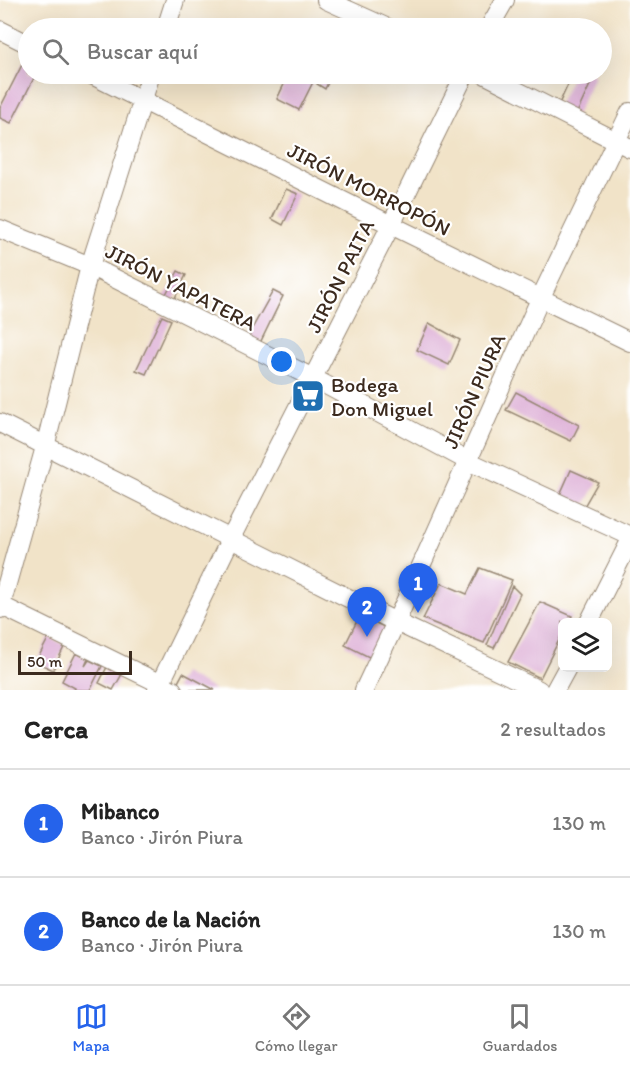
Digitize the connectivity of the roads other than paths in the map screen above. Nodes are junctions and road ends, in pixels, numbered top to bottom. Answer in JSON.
{"nodes":[{"id":1,"x":175,"y":0,"type":"edge"},
{"id":2,"x":326,"y":0,"type":"edge"},
{"id":3,"x":505,"y":0,"type":"edge"},
{"id":4,"x":169,"y":18,"type":"edge"},
{"id":5,"x":366,"y":18,"type":"edge"},
{"id":6,"x":495,"y":18,"type":"edge"},
{"id":7,"x":0,"y":30,"type":"edge"},
{"id":8,"x":18,"y":39,"type":"edge"},
{"id":9,"x":111,"y":84,"type":"edge"},
{"id":10,"x":147,"y":84,"type":"edge"},
{"id":11,"x":460,"y":84,"type":"edge"},
{"id":12,"x":504,"y":84,"type":"edge"},
{"id":13,"x":142,"y":99,"type":"junction"},
{"id":14,"x":630,"y":112,"type":"edge"},
{"id":15,"x":623,"y":144,"type":"edge"},
{"id":16,"x":392,"y":225,"type":"junction"},
{"id":17,"x":0,"y":229,"type":"edge"},
{"id":18,"x":90,"y":266,"type":"junction"},
{"id":19,"x":540,"y":299,"type":"junction"},
{"id":20,"x":630,"y":342,"type":"edge"},
{"id":21,"x":313,"y":378,"type":"junction"},
{"id":22,"x":0,"y":423,"type":"edge"},
{"id":23,"x":45,"y":447,"type":"junction"},
{"id":24,"x":468,"y":461,"type":"junction"},
{"id":25,"x":630,"y":536,"type":"edge"},
{"id":26,"x":231,"y":538,"type":"junction"},
{"id":27,"x":630,"y":541,"type":"edge"},
{"id":28,"x":0,"y":607,"type":"edge"},
{"id":29,"x":591,"y":618,"type":"edge"},
{"id":30,"x":396,"y":622,"type":"junction"},
{"id":31,"x":565,"y":672,"type":"edge"},
{"id":32,"x":163,"y":688,"type":"edge"},
{"id":33,"x":364,"y":690,"type":"edge"},
{"id":34,"x":539,"y":690,"type":"edge"},
{"id":35,"x":555,"y":690,"type":"edge"}],
"edges":[{"from":1,"to":4,"type":"street"},
{"from":2,"to":5,"type":"street"},
{"from":3,"to":6,"type":"street"},
{"from":7,"to":8,"type":"street"},
{"from":9,"to":13,"type":"street","name":"JIRÓN MORROPÓN"},
{"from":10,"to":13,"type":"street"},
{"from":11,"to":16,"type":"street","name":"JIRÓN PAITA"},
{"from":12,"to":15,"type":"street"},
{"from":13,"to":16,"type":"street","name":"JIRÓN MORROPÓN"},
{"from":13,"to":18,"type":"street"},
{"from":14,"to":15,"type":"street","name":"JIRÓN PIURA"},
{"from":15,"to":19,"type":"street","name":"JIRÓN PIURA"},
{"from":16,"to":19,"type":"street","name":"JIRÓN MORROPÓN"},
{"from":16,"to":21,"type":"street","name":"JIRÓN PAITA"},
{"from":17,"to":18,"type":"street","name":"JIRÓN YAPATERA"},
{"from":18,"to":21,"type":"street","name":"JIRÓN YAPATERA"},
{"from":18,"to":23,"type":"street"},
{"from":19,"to":20,"type":"street","name":"JIRÓN MORROPÓN"},
{"from":19,"to":24,"type":"street","name":"JIRÓN PIURA"},
{"from":21,"to":24,"type":"street","name":"JIRÓN YAPATERA"},
{"from":21,"to":26,"type":"street","name":"JIRÓN PAITA"},
{"from":22,"to":23,"type":"street"},
{"from":23,"to":26,"type":"street"},
{"from":23,"to":28,"type":"street"},
{"from":24,"to":25,"type":"street","name":"JIRÓN YAPATERA"},
{"from":24,"to":30,"type":"street","name":"JIRÓN PIURA"},
{"from":26,"to":30,"type":"street"},
{"from":26,"to":32,"type":"street","name":"JIRÓN PAITA"},
{"from":27,"to":29,"type":"street"},
{"from":28,"to":32,"type":"street"},
{"from":30,"to":33,"type":"street","name":"JIRÓN PIURA"},
{"from":30,"to":34,"type":"street"},
{"from":31,"to":35,"type":"street"}]}
